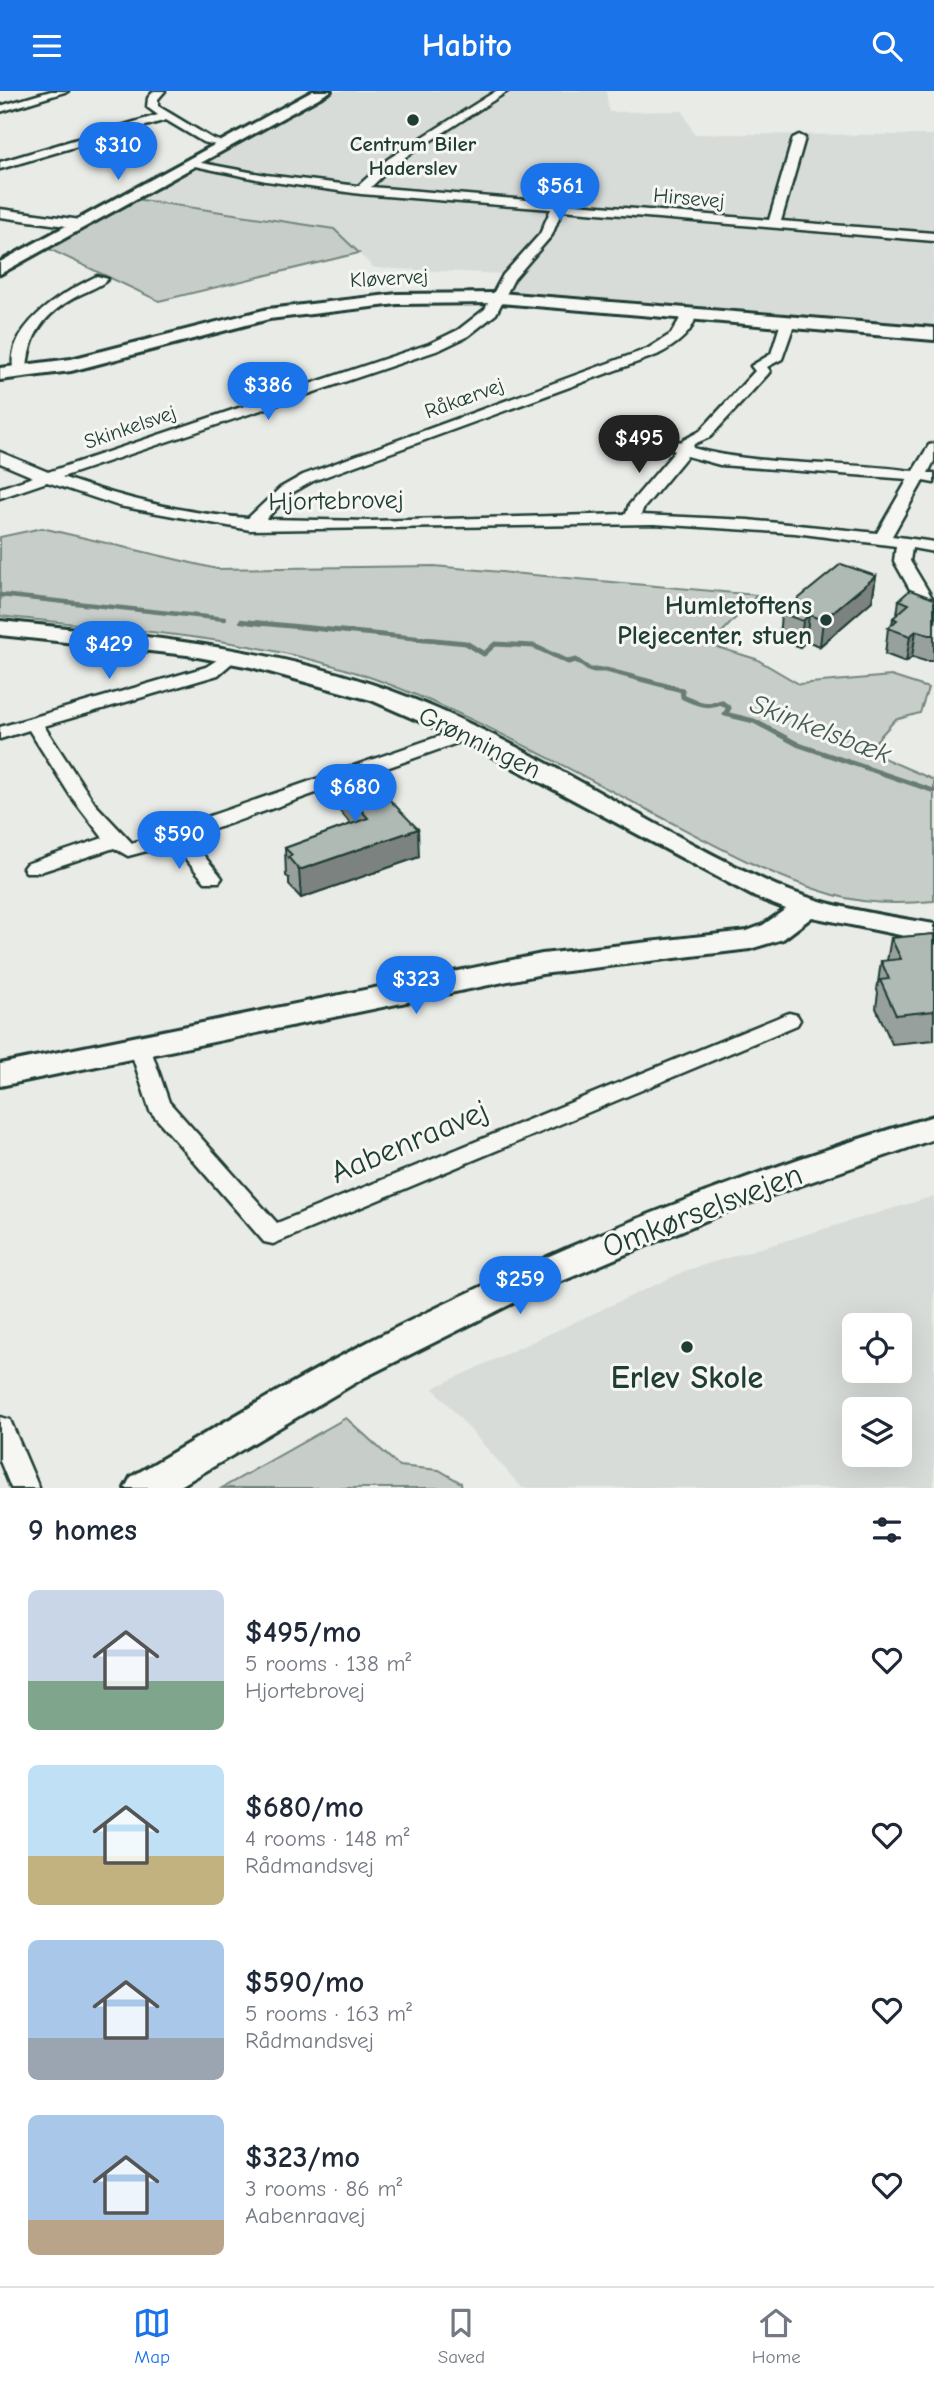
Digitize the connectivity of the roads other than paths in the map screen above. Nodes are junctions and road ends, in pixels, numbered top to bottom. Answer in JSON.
{"nodes":[{"id":1,"x":63,"y":91,"type":"edge"},
{"id":2,"x":160,"y":91,"type":"edge"},
{"id":3,"x":324,"y":91,"type":"edge"},
{"id":4,"x":503,"y":91,"type":"edge"},
{"id":5,"x":1,"y":108,"type":"edge"},
{"id":6,"x":164,"y":117,"type":"junction"},
{"id":7,"x":799,"y":138,"type":"dead end"},
{"id":8,"x":224,"y":146,"type":"junction"},
{"id":9,"x":191,"y":164,"type":"junction"},
{"id":10,"x":0,"y":166,"type":"edge"},
{"id":11,"x":361,"y":190,"type":"junction"},
{"id":12,"x":558,"y":207,"type":"junction"},
{"id":13,"x":0,"y":212,"type":"edge"},
{"id":14,"x":81,"y":224,"type":"junction"},
{"id":15,"x":774,"y":224,"type":"junction"},
{"id":16,"x":934,"y":237,"type":"edge"},
{"id":17,"x":0,"y":269,"type":"edge"},
{"id":18,"x":102,"y":279,"type":"dead end"},
{"id":19,"x":499,"y":298,"type":"junction"},
{"id":20,"x":690,"y":313,"type":"junction"},
{"id":21,"x":788,"y":322,"type":"junction"},
{"id":22,"x":934,"y":334,"type":"edge"},
{"id":23,"x":0,"y":373,"type":"edge"},
{"id":24,"x":20,"y":373,"type":"junction"},
{"id":25,"x":627,"y":430,"type":"dead end"},
{"id":26,"x":934,"y":448,"type":"edge"},
{"id":27,"x":684,"y":450,"type":"junction"},
{"id":28,"x":0,"y":457,"type":"edge"},
{"id":29,"x":47,"y":477,"type":"junction"},
{"id":30,"x":927,"y":478,"type":"edge"},
{"id":31,"x":0,"y":493,"type":"edge"},
{"id":32,"x":632,"y":520,"type":"junction"},
{"id":33,"x":250,"y":525,"type":"junction"},
{"id":34,"x":882,"y":539,"type":"junction"},
{"id":35,"x":905,"y":542,"type":"junction"},
{"id":36,"x":934,"y":547,"type":"edge"},
{"id":37,"x":934,"y":616,"type":"edge"},
{"id":38,"x":0,"y":628,"type":"edge"},
{"id":39,"x":232,"y":656,"type":"junction"},
{"id":40,"x":34,"y":724,"type":"junction"},
{"id":41,"x":0,"y":733,"type":"edge"},
{"id":42,"x":467,"y":733,"type":"junction"},
{"id":43,"x":177,"y":837,"type":"junction"},
{"id":44,"x":116,"y":841,"type":"junction"},
{"id":45,"x":33,"y":868,"type":"dead end"},
{"id":46,"x":212,"y":878,"type":"dead end"},
{"id":47,"x":805,"y":908,"type":"junction"},
{"id":48,"x":934,"y":933,"type":"edge"},
{"id":49,"x":789,"y":1020,"type":"dead end"},
{"id":50,"x":141,"y":1046,"type":"junction"},
{"id":51,"x":0,"y":1075,"type":"edge"},
{"id":52,"x":934,"y":1127,"type":"edge"},
{"id":53,"x":0,"y":1428,"type":"edge"},
{"id":54,"x":25,"y":1488,"type":"edge"},
{"id":55,"x":144,"y":1488,"type":"edge"}],
"edges":[{"from":1,"to":5,"type":"street"},
{"from":2,"to":6,"type":"street"},
{"from":3,"to":8,"type":"street"},
{"from":4,"to":11,"type":"street"},
{"from":6,"to":8,"type":"street"},
{"from":6,"to":10,"type":"street"},
{"from":7,"to":15,"type":"street"},
{"from":8,"to":9,"type":"street"},
{"from":9,"to":11,"type":"street","name":"Hirsevej"},
{"from":9,"to":14,"type":"street"},
{"from":11,"to":12,"type":"street","name":"Hirsevej"},
{"from":12,"to":15,"type":"street","name":"Hirsevej"},
{"from":12,"to":19,"type":"street","name":"Skinkelsvej"},
{"from":13,"to":14,"type":"street"},
{"from":14,"to":17,"type":"street"},
{"from":15,"to":16,"type":"street","name":"Hirsevej"},
{"from":18,"to":24,"type":"street"},
{"from":19,"to":20,"type":"street","name":"Kløvervej"},
{"from":19,"to":24,"type":"street","name":"Kløvervej"},
{"from":19,"to":29,"type":"street","name":"Skinkelsvej"},
{"from":20,"to":21,"type":"street","name":"Kløvervej"},
{"from":20,"to":33,"type":"street","name":"Råkærvej"},
{"from":21,"to":22,"type":"street","name":"Kløvervej"},
{"from":21,"to":27,"type":"street"},
{"from":23,"to":24,"type":"street","name":"Kløvervej"},
{"from":25,"to":27,"type":"street"},
{"from":26,"to":30,"type":"street"},
{"from":27,"to":30,"type":"street"},
{"from":27,"to":32,"type":"street"},
{"from":28,"to":29,"type":"street","name":"Hjortebrovej"},
{"from":29,"to":31,"type":"street","name":"Skinkelsvej"},
{"from":29,"to":33,"type":"street","name":"Hjortebrovej"},
{"from":30,"to":34,"type":"street"},
{"from":32,"to":33,"type":"street","name":"Hjortebrovej"},
{"from":32,"to":34,"type":"street","name":"Hjortebrovej"},
{"from":34,"to":35,"type":"street","name":"Hjortebrovej"},
{"from":35,"to":36,"type":"street","name":"Hjortebrovej"},
{"from":35,"to":37,"type":"street"},
{"from":38,"to":39,"type":"street","name":"Grønningen"},
{"from":39,"to":40,"type":"street"},
{"from":39,"to":42,"type":"street","name":"Grønningen"},
{"from":40,"to":41,"type":"street"},
{"from":40,"to":44,"type":"street"},
{"from":42,"to":43,"type":"street"},
{"from":42,"to":47,"type":"street","name":"Grønningen"},
{"from":43,"to":44,"type":"street"},
{"from":43,"to":46,"type":"street"},
{"from":44,"to":45,"type":"street"},
{"from":47,"to":48,"type":"street","name":"Grønningen"},
{"from":47,"to":50,"type":"street"},
{"from":49,"to":50,"type":"street","name":"Aabenraavej"},
{"from":50,"to":51,"type":"street"},
{"from":52,"to":55,"type":"street","name":"Omkørselsvejen"},
{"from":53,"to":54,"type":"street"}]}
